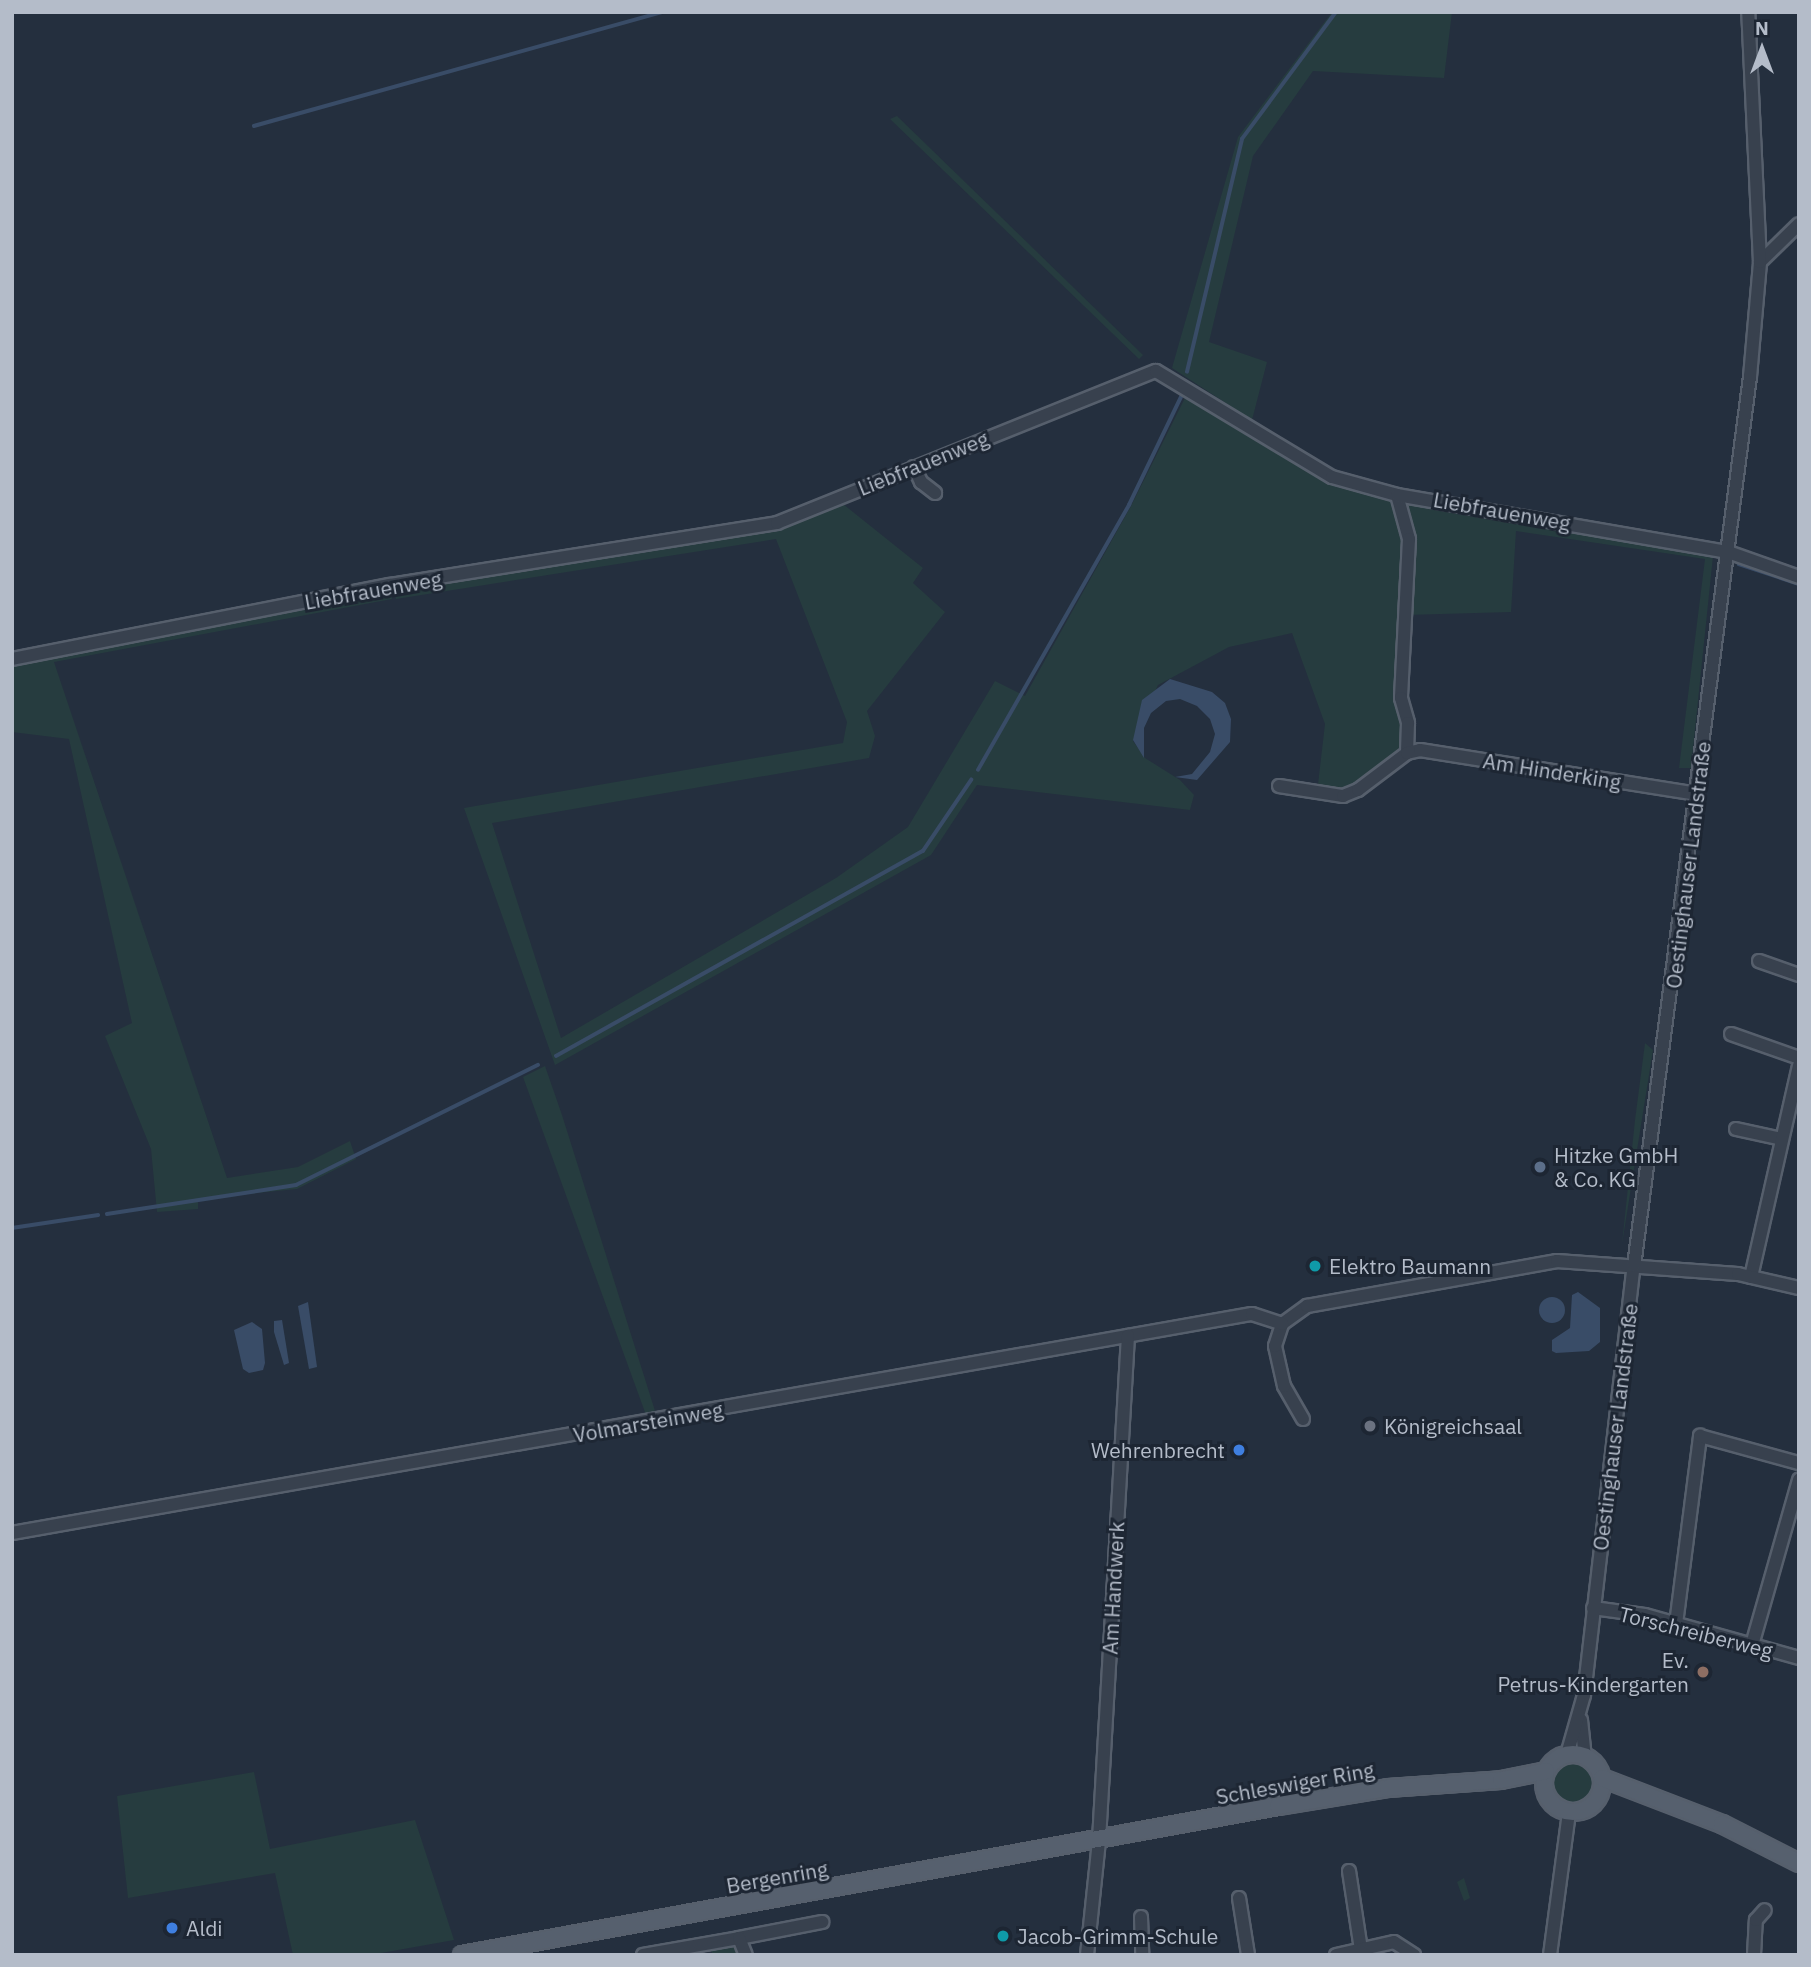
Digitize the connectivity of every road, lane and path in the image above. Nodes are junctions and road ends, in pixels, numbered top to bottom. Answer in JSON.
{"nodes":[{"id":1,"x":1748,"y":12,"type":"edge"},
{"id":2,"x":1799,"y":224,"type":"edge"},
{"id":3,"x":1760,"y":262,"type":"junction"},
{"id":4,"x":914,"y":467,"type":"junction"},
{"id":5,"x":934,"y":493,"type":"dead end"},
{"id":6,"x":1397,"y":495,"type":"junction"},
{"id":7,"x":1728,"y":552,"type":"junction"},
{"id":8,"x":1799,"y":577,"type":"edge"},
{"id":9,"x":12,"y":659,"type":"edge"},
{"id":10,"x":1407,"y":753,"type":"junction"},
{"id":11,"x":1279,"y":786,"type":"dead end"},
{"id":12,"x":1698,"y":794,"type":"junction"},
{"id":13,"x":1759,"y":961,"type":"dead end"},
{"id":14,"x":1799,"y":975,"type":"edge"},
{"id":15,"x":1731,"y":1034,"type":"dead end"},
{"id":16,"x":1799,"y":1058,"type":"edge"},
{"id":17,"x":1799,"y":1066,"type":"edge"},
{"id":18,"x":1796,"y":1092,"type":"edge"},
{"id":19,"x":1736,"y":1129,"type":"dead end"},
{"id":20,"x":1782,"y":1139,"type":"junction"},
{"id":21,"x":1634,"y":1266,"type":"junction"},
{"id":22,"x":1751,"y":1277,"type":"junction"},
{"id":23,"x":1799,"y":1288,"type":"edge"},
{"id":24,"x":1282,"y":1324,"type":"junction"},
{"id":25,"x":1128,"y":1336,"type":"junction"},
{"id":26,"x":1303,"y":1419,"type":"dead end"},
{"id":27,"x":1799,"y":1463,"type":"edge"},
{"id":28,"x":1799,"y":1480,"type":"edge"},
{"id":29,"x":12,"y":1533,"type":"edge"},
{"id":30,"x":1594,"y":1608,"type":"junction"},
{"id":31,"x":1676,"y":1624,"type":"junction"},
{"id":32,"x":1752,"y":1645,"type":"junction"},
{"id":33,"x":1799,"y":1658,"type":"edge"},
{"id":34,"x":1581,"y":1716,"type":"junction"},
{"id":35,"x":1567,"y":1755,"type":"junction"},
{"id":36,"x":1585,"y":1757,"type":"junction"},
{"id":37,"x":1546,"y":1771,"type":"junction"},
{"id":38,"x":1602,"y":1778,"type":"junction"},
{"id":39,"x":1501,"y":1780,"type":"junction"},
{"id":40,"x":1545,"y":1791,"type":"junction"},
{"id":41,"x":1600,"y":1796,"type":"junction"},
{"id":42,"x":1648,"y":1796,"type":"junction"},
{"id":43,"x":1569,"y":1812,"type":"junction"},
{"id":44,"x":1099,"y":1840,"type":"junction"},
{"id":45,"x":1799,"y":1863,"type":"edge"},
{"id":46,"x":1349,"y":1871,"type":"dead end"},
{"id":47,"x":1239,"y":1898,"type":"dead end"},
{"id":48,"x":1765,"y":1910,"type":"dead end"},
{"id":49,"x":1141,"y":1917,"type":"dead end"},
{"id":50,"x":822,"y":1922,"type":"dead end"},
{"id":51,"x":739,"y":1938,"type":"junction"},
{"id":52,"x":1361,"y":1949,"type":"junction"},
{"id":53,"x":462,"y":1955,"type":"edge"},
{"id":54,"x":643,"y":1955,"type":"edge"},
{"id":55,"x":746,"y":1955,"type":"edge"},
{"id":56,"x":1087,"y":1955,"type":"edge"},
{"id":57,"x":1142,"y":1955,"type":"edge"},
{"id":58,"x":1248,"y":1955,"type":"edge"},
{"id":59,"x":1336,"y":1955,"type":"edge"},
{"id":60,"x":1414,"y":1955,"type":"edge"},
{"id":61,"x":1550,"y":1955,"type":"edge"},
{"id":62,"x":1754,"y":1955,"type":"edge"}],
"edges":[{"from":1,"to":3,"type":"street","name":"Oestinghauser Landstraße"},
{"from":2,"to":3,"type":"street"},
{"from":3,"to":7,"type":"street","name":"Oestinghauser Landstraße"},
{"from":4,"to":5,"type":"street"},
{"from":4,"to":6,"type":"street","name":"Liebfrauenweg"},
{"from":4,"to":9,"type":"street","name":"Liebfrauenweg"},
{"from":6,"to":7,"type":"street","name":"Liebfrauenweg"},
{"from":6,"to":10,"type":"street"},
{"from":7,"to":8,"type":"street","name":"Liebfrauenweg"},
{"from":7,"to":12,"type":"street","name":"Oestinghauser Landstraße"},
{"from":10,"to":11,"type":"street"},
{"from":10,"to":12,"type":"street","name":"Am Hinderking"},
{"from":12,"to":21,"type":"street","name":"Oestinghauser Landstraße"},
{"from":13,"to":14,"type":"street"},
{"from":15,"to":16,"type":"street"},
{"from":17,"to":18,"type":"street"},
{"from":18,"to":20,"type":"street"},
{"from":19,"to":20,"type":"street"},
{"from":20,"to":22,"type":"street"},
{"from":21,"to":22,"type":"street"},
{"from":21,"to":24,"type":"street"},
{"from":21,"to":30,"type":"street","name":"Oestinghauser Landstraße"},
{"from":22,"to":23,"type":"street"},
{"from":24,"to":25,"type":"street","name":"Volmarsteinweg"},
{"from":24,"to":26,"type":"street"},
{"from":25,"to":29,"type":"street","name":"Volmarsteinweg"},
{"from":25,"to":44,"type":"street","name":"Am Handwerk"},
{"from":27,"to":31,"type":"street"},
{"from":28,"to":32,"type":"street"},
{"from":30,"to":31,"type":"street","name":"Torschreiberweg"},
{"from":30,"to":34,"type":"street","name":"Oestinghauser Landstraße"},
{"from":31,"to":32,"type":"street","name":"Torschreiberweg"},
{"from":32,"to":33,"type":"street","name":"Torschreiberweg"},
{"from":34,"to":35,"type":"street","name":"Oestinghauser Landstraße"},
{"from":34,"to":36,"type":"street","name":"Oestinghauser Landstraße"},
{"from":35,"to":36,"type":"main road"},
{"from":35,"to":37,"type":"main road"},
{"from":36,"to":38,"type":"main road"},
{"from":37,"to":39,"type":"main road","name":"Schleswiger Ring"},
{"from":37,"to":40,"type":"main road"},
{"from":38,"to":41,"type":"main road"},
{"from":38,"to":42,"type":"main road"},
{"from":39,"to":40,"type":"main road","name":"Schleswiger Ring"},
{"from":39,"to":44,"type":"main road","name":"Schleswiger Ring"},
{"from":40,"to":43,"type":"main road"},
{"from":41,"to":42,"type":"main road"},
{"from":41,"to":43,"type":"main road"},
{"from":42,"to":45,"type":"main road"},
{"from":43,"to":61,"type":"street"},
{"from":44,"to":53,"type":"main road","name":"Bergenring"},
{"from":44,"to":56,"type":"street","name":"Am Handwerk"},
{"from":46,"to":52,"type":"street"},
{"from":47,"to":58,"type":"street"},
{"from":48,"to":62,"type":"street"},
{"from":49,"to":57,"type":"street"},
{"from":50,"to":51,"type":"street"},
{"from":51,"to":54,"type":"street"},
{"from":51,"to":55,"type":"street"},
{"from":52,"to":59,"type":"street"},
{"from":52,"to":60,"type":"street"}]}
